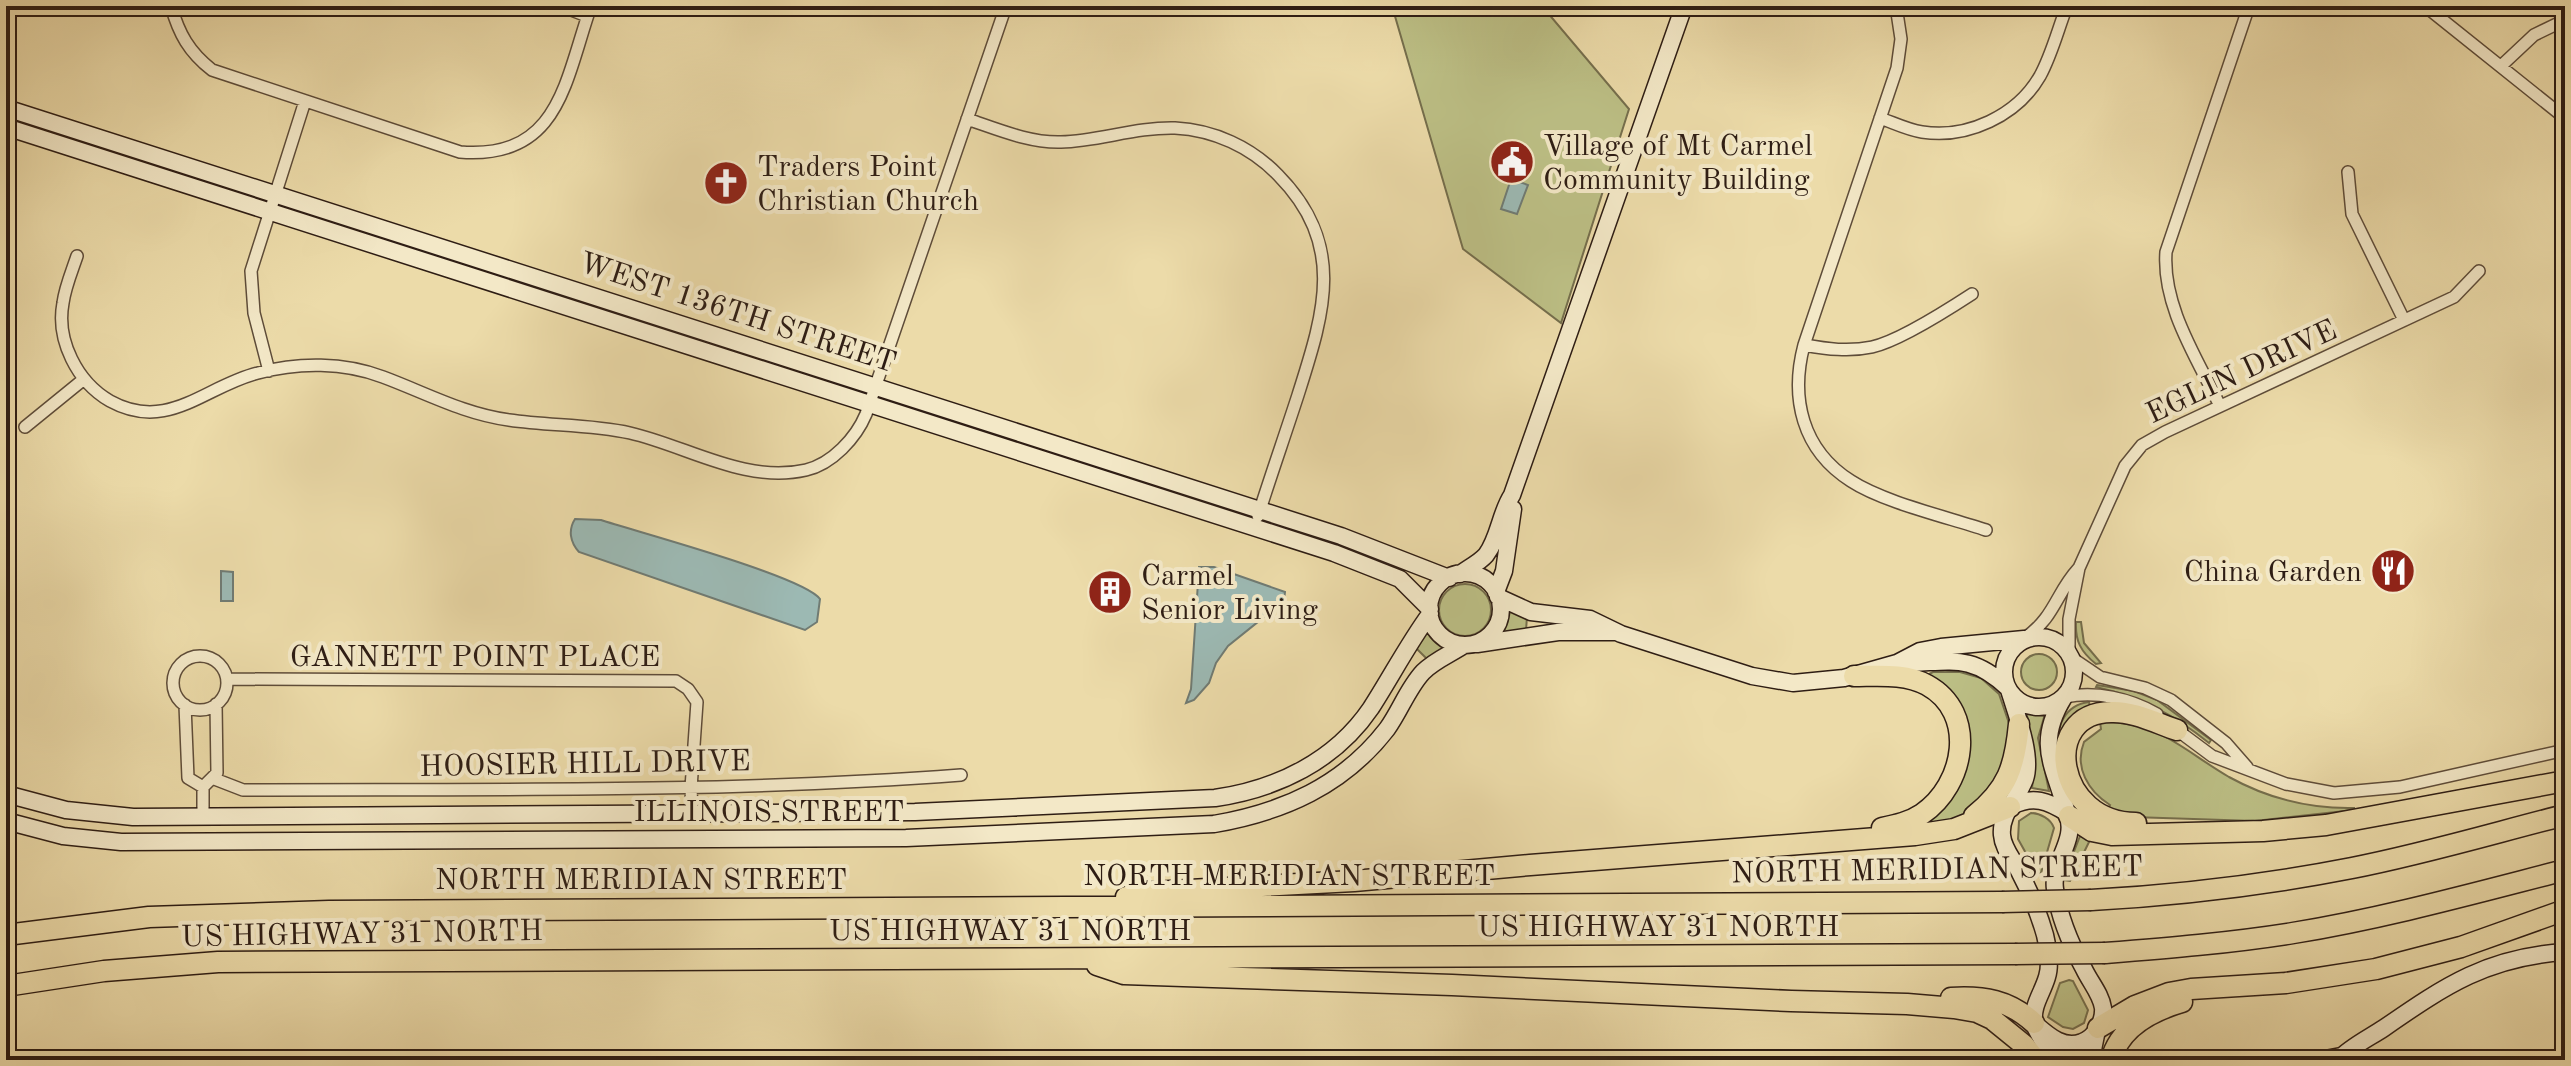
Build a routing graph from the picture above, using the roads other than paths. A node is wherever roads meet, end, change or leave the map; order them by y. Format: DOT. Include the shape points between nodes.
graph roads {
  1 [pos="171,6"];
  2 [pos="561,6"];
  3 [pos="1006,6"];
  4 [pos="1684,6"];
  5 [pos="1896,6"];
  6 [pos="2067,6"];
  7 [pos="2249,6"];
  8 [pos="2425,6"];
  9 [pos="589,11"];
  10 [pos="2565,20"];
  11 [pos="2501,66"];
  12 [pos="305,101"];
  13 [pos="6,108"];
  14 [pos="1880,118"];
  15 [pos="2565,118"];
  16 [pos="967,119"];
  17 [pos="6,127"];
  18 [pos="2348,172"];
  19 [pos="272,203"];
  20 [pos="77,256"];
  21 [pos="2479,271"];
  22 [pos="1972,294"];
  23 [pos="2404,320"];
  24 [pos="1804,345"];
  25 [pos="269,371"];
  26 [pos="84,379"];
  27 [pos="873,395"];
  28 [pos="2220,406"];
  29 [pos="25,427"];
  30 [pos="1512,495"];
  31 [pos="1260,510"];
  32 [pos="1254,527"];
  33 [pos="1986,530"];
  34 [pos="2079,568"];
  35 [pos="1454,576"];
  36 [pos="1497,595"];
  37 [pos="1430,611"];
  38 [pos="1617,632"];
  39 [pos="2025,639"];
  40 [pos="1468,645"];
  41 [pos="2069,656"];
  42 [pos="1897,663"];
  43 [pos="1854,676"];
  44 [pos="227,679"];
  45 [pos="2008,689"];
  46 [pos="2065,697"];
  47 [pos="216,704"];
  48 [pos="185,705"];
  49 [pos="2019,724"];
  50 [pos="2177,730"];
  51 [pos="2565,750"];
  52 [pos="2247,767"];
  53 [pos="961,775"];
  54 [pos="2565,781"];
  55 [pos="207,782"];
  56 [pos="691,788"];
  57 [pos="6,794"];
  58 [pos="2011,806"];
  59 [pos="692,813"];
  60 [pos="2068,814"];
  61 [pos="2565,815"];
  62 [pos="203,816"];
  63 [pos="6,821"];
  64 [pos="1962,826"];
  65 [pos="2179,834"];
  66 [pos="1824,842"];
  67 [pos="2565,870"];
  68 [pos="1074,906"];
  69 [pos="2565,910"];
  70 [pos="6,935"];
  71 [pos="2565,952"];
  72 [pos="1076,959"];
  73 [pos="6,986"];
  74 [pos="2240,988"];
  75 [pos="1907,1004"];
  76 [pos="2034,1023"];
  77 [pos="2098,1029"];
  78 [pos="2347,1057"];
  79 [pos="2036,1060"];
  80 [pos="2053,1060"];
  81 [pos="2091,1060"];
  82 [pos="2111,1060"];
  83 [pos="2320,1060"];
  1 -- 12 [label="street" via="182,39 212,70"];
  2 -- 9 [label="street"];
  3 -- 16 [label="street"];
  4 -- 30 [label="street"];
  5 -- 14 [label="street" via="1900,53"];
  6 -- 14 [label="street" via="2039,78 1998,117 1952,132 1920,132"];
  7 -- 28 [label="street" via="2166,252 2169,298"];
  8 -- 11 [label="street"];
  9 -- 12 [label="street" via="550,116 531,135 505,149 460,152"];
  10 -- 11 [label="street" via="2534,35"];
  11 -- 15 [label="street"];
  12 -- 19 [label="street"];
  13 -- 19 [label="street, WEST 136TH STREET"];
  14 -- 24 [label="street"];
  16 -- 27 [label="street"];
  16 -- 31 [label="street" via="1046,142 1158,128 1204,132 1247,150 1293,192 1320,248 1324,304"];
  17 -- 19 [label="street, WEST 136TH STREET"];
  18 -- 23 [label="street" via="2352,214"];
  19 -- 25 [label="street" via="251,271"];
  19 -- 27 [label="street, WEST 136TH STREET"];
  20 -- 26 [label="street" via="62,305 62,326 72,361"];
  21 -- 23 [label="street, EGLIN DRIVE" via="2454,297"];
  22 -- 24 [label="street" via="1876,347 1849,351"];
  23 -- 28 [label="street, EGLIN DRIVE"];
  24 -- 33 [label="street" via="1797,393 1803,422 1828,462 1865,489"];
  25 -- 26 [label="street" via="181,407 153,411 116,404"];
  25 -- 27 [label="street" via="312,365 355,369 475,413 622,432 741,469 786,473 822,464 841,449 859,429"];
  26 -- 29 [label="street"];
  27 -- 31 [label="street, WEST 136TH STREET"];
  27 -- 32 [label="street, WEST 136TH STREET"];
  28 -- 34 [label="street, EGLIN DRIVE" via="2135,451"];
  30 -- 35 [label="street" via="1486,555"];
  30 -- 36 [label="street"];
  31 -- 32 [label="street"];
  31 -- 35 [label="street, WEST 136TH STREET"];
  32 -- 37 [label="street, WEST 136TH STREET" via="1394,576"];
  34 -- 39 [label="street, EGLIN DRIVE" via="2049,617"];
  34 -- 41 [label="street, EGLIN DRIVE" via="2069,619"];
  35 -- 36 [label="street" via="1479,577"];
  35 -- 37 [label="street" via="1435,590"];
  36 -- 38 [label="street" via="1531,612 1590,619"];
  36 -- 40 [label="street" via="1497,626"];
  37 -- 40 [label="street" via="1433,626 1443,637"];
  37 -- 59 [label="street, ILLINOIS STREET" via="1370,710 1347,736 1305,770 1245,793 962,811"];
  38 -- 40 [label="street" via="1558,632"];
  38 -- 43 [label="street" via="1775,681 1813,683"];
  39 -- 41 [label="street" via="2050,638"];
  39 -- 42 [label="street" via="1941,647"];
  39 -- 45 [label="street" via="2008,658"];
  40 -- 63 [label="street, ILLINOIS STREET" via="1424,671 1386,730 1338,777 1287,806 1214,824 906,838 121,842 53,834"];
  41 -- 46 [label="street" via="2073,679"];
  41 -- 52 [label="street" via="2097,676 2171,700 2226,743"];
  42 -- 43 [label="street"];
  42 -- 45 [label="street" via="1970,663"];
  43 -- 66 [label="highway" via="1909,678 1941,695 1957,723 1959,760 1949,786 1923,813 1905,823"];
  44 -- 47 [label="street"];
  44 -- 48 [label="street" via="213,659 189,658 173,680"];
  44 -- 56 [label="street, GANNETT POINT PLACE" via="676,681 697,702"];
  45 -- 46 [label="street" via="2035,707"];
  45 -- 49 [label="street"];
  46 -- 50 [label="street" via="2093,694 2129,702"];
  46 -- 60 [label="street" via="2048,739"];
  47 -- 48 [label="street" via="203,709"];
  47 -- 55 [label="street" via="217,773"];
  48 -- 55 [label="street" via="188,778"];
  49 -- 58 [label="street" via="2027,769"];
  49 -- 64 [label="highway" via="2005,785"];
  50 -- 52 [label="street" via="2212,756"];
  50 -- 65 [label="highway" via="2124,713 2095,714 2071,733 2066,757 2078,796 2098,815"];
  51 -- 52 [label="street" via="2359,793 2309,790"];
  53 -- 56 [label="street, HOOSIER HILL DRIVE"];
  54 -- 65 [label="highway" via="2326,825"];
  55 -- 56 [label="street, HOOSIER HILL DRIVE" via="243,790"];
  55 -- 62 [label="street"];
  56 -- 59 [label="street, GANNETT POINT PLACE"];
  57 -- 62 [label="street, ILLINOIS STREET" via="98,815"];
  58 -- 60 [label="street" via="2040,800"];
  58 -- 64 [label="highway"];
  58 -- 76 [label="street" via="2002,827 2003,842 2028,889 2048,954"];
  59 -- 62 [label="street, ILLINOIS STREET"];
  60 -- 65 [label="highway" via="2104,834"];
  60 -- 77 [label="street" via="2070,835 2054,887 2082,967 2101,1000"];
  61 -- 68 [label="highway, NORTH MERIDIAN STREET, bridge" via="2276,882 2091,900"];
  64 -- 66 [label="highway" via="1929,834"];
  66 -- 68 [label="highway" via="1329,883 1152,892"];
  67 -- 72 [label="highway, US HIGHWAY 31 NORTH, bridge" via="2294,932 2105,953"];
  68 -- 70 [label="highway, NORTH MERIDIAN STREET" via="191,914"];
  69 -- 74 [label="highway" via="2409,961"];
  71 -- 78 [label="street" via="2499,963 2467,975"];
  72 -- 73 [label="highway, US HIGHWAY 31 NORTH" via="218,962"];
  72 -- 75 [label="highway" via="1124,974"];
  74 -- 77 [label="highway" via="2161,995"];
  74 -- 82 [label="highway" via="2156,1012 2123,1035"];
  75 -- 76 [label="highway" via="1985,998 2010,1005"];
  75 -- 79 [label="highway" via="1977,1012 2007,1031"];
  76 -- 77 [label="street" via="2068,1044 2084,1041"];
  76 -- 80 [label="street"];
  77 -- 81 [label="street"];
  78 -- 83 [label="street"];
}
